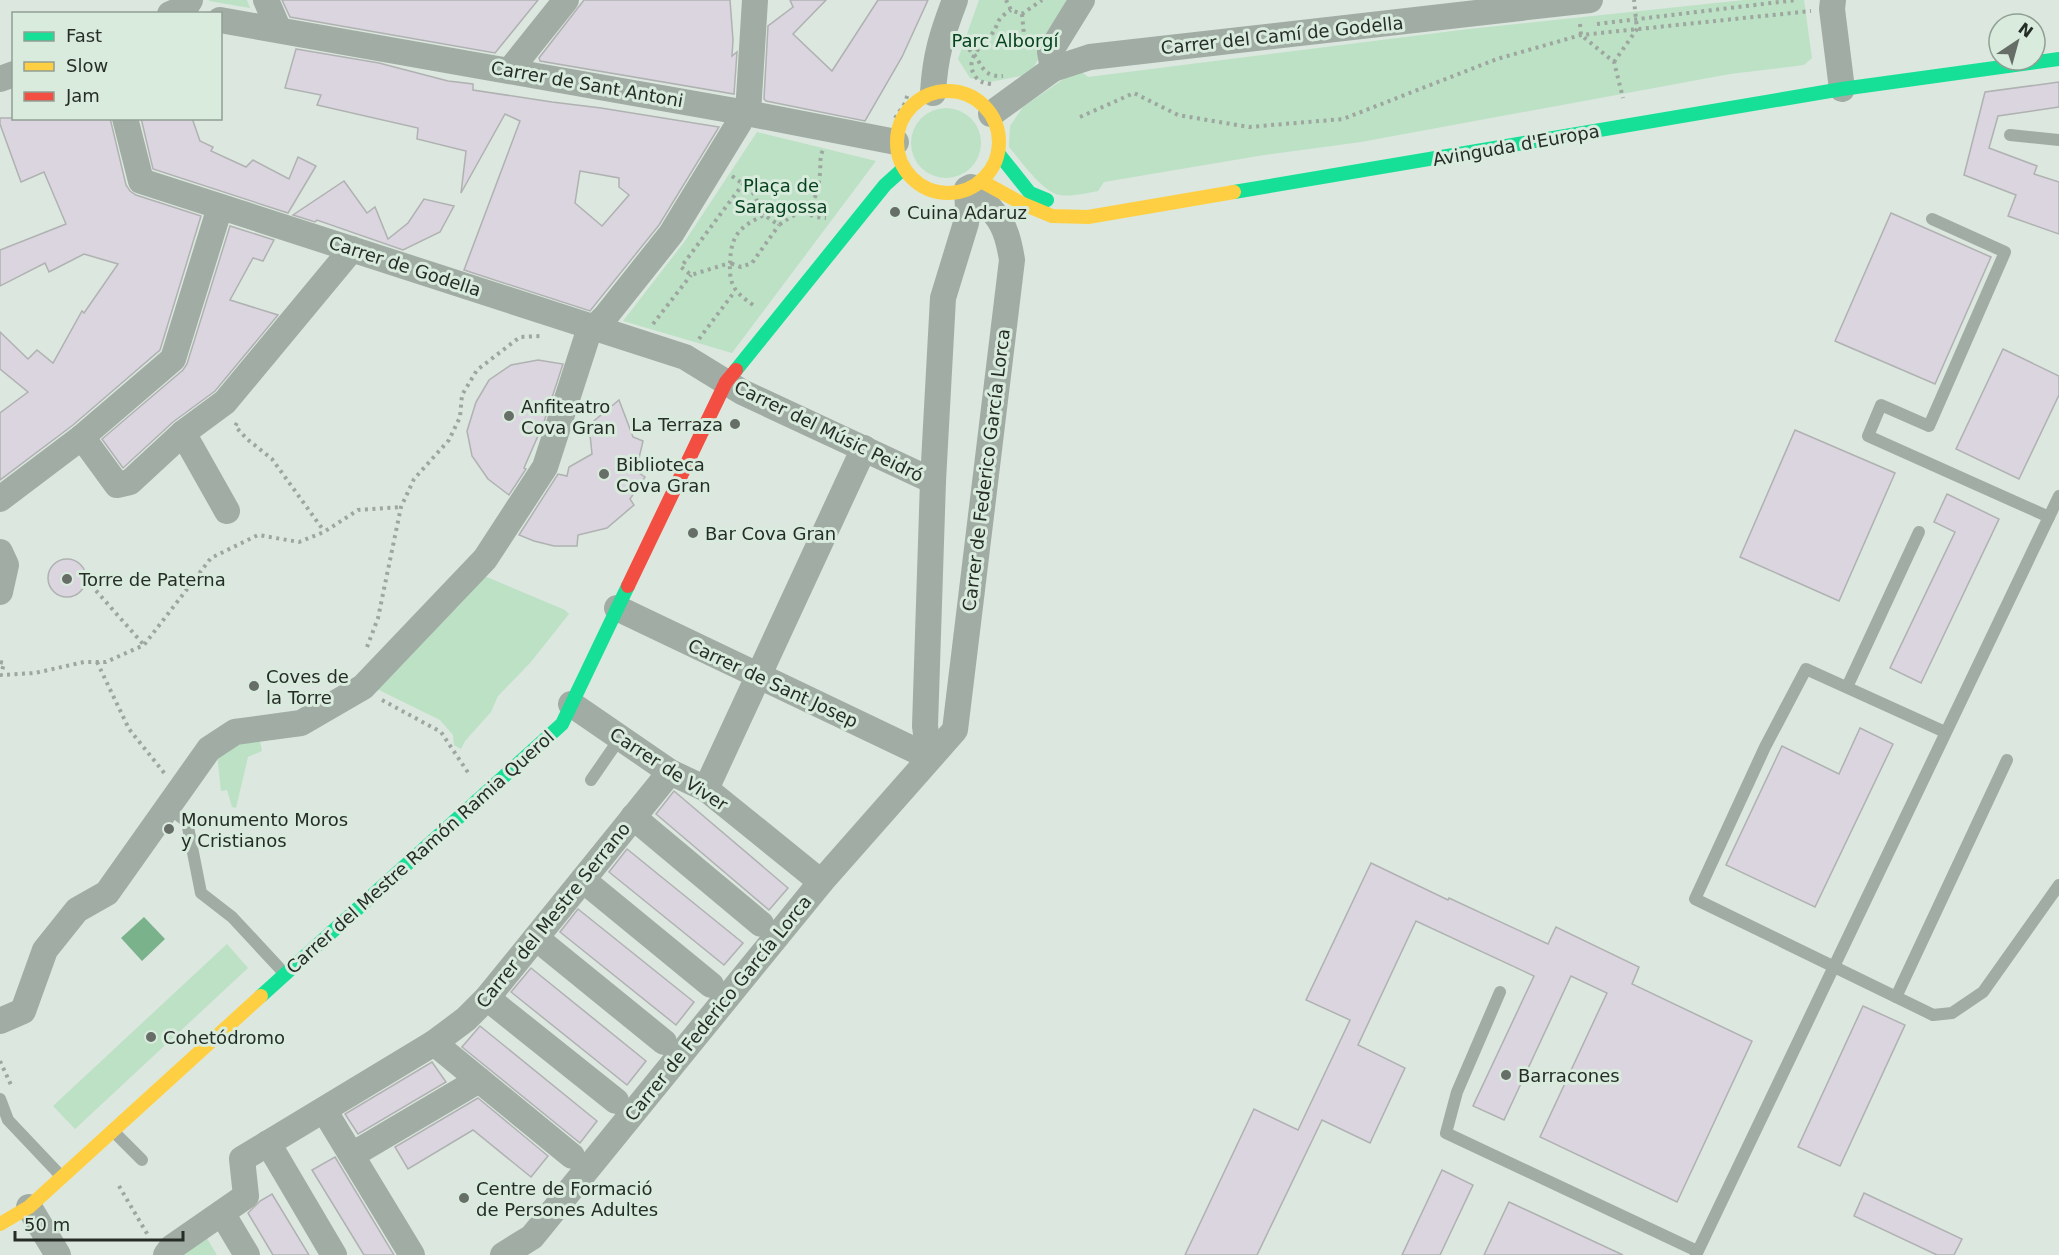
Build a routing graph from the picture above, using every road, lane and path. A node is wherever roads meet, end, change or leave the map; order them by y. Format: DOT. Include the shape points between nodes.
graph roads {
  1 [pos="266,0"];
  2 [pos="566,0"];
  3 [pos="755,0"];
  4 [pos="955,0"];
  5 [pos="1006,0"];
  6 [pos="1042,0"];
  7 [pos="1082,0"];
  8 [pos="1590,0"];
  9 [pos="1634,0"];
  10 [pos="1833,4"];
  11 [pos="1011,10"];
  12 [pos="1022,14"];
  13 [pos="222,20"];
  14 [pos="278,28"];
  15 [pos="1637,29"];
  16 [pos="1581,35"];
  17 [pos="941,40"];
  18 [pos="1033,51"];
  19 [pos="975,54"];
  20 [pos="2059,59"];
  21 [pos="1614,62"];
  22 [pos="1053,69"];
  23 [pos="510,70"];
  24 [pos="1007,75"];
  25 [pos="1839,78"];
  26 [pos="1805,81"];
  27 [pos="994,85"];
  28 [pos="921,92"];
  29 [pos="744,112"];
  30 [pos="1626,113"];
  31 [pos="991,114"];
  32 [pos="1080,117"];
  33 [pos="126,120"];
  34 [pos="894,132"];
  35 [pos="2010,135"];
  36 [pos="2059,140"];
  37 [pos="827,141"];
  38 [pos="998,153"];
  39 [pos="904,168"];
  40 [pos="973,186"];
  41 [pos="220,207"];
  42 [pos="804,211"];
  43 [pos="764,215"];
  44 [pos="1932,219"];
  45 [pos="830,220"];
  46 [pos="779,225"];
  47 [pos="352,249"];
  48 [pos="730,263"];
  49 [pos="691,275"];
  50 [pos="735,291"];
  51 [pos="756,308"];
  52 [pos="593,327"];
  53 [pos="650,328"];
  54 [pos="547,336"];
  55 [pos="693,347"];
  56 [pos="726,382"];
  57 [pos="183,433"];
  58 [pos="82,437"];
  59 [pos="247,439"];
  60 [pos="864,448"];
  61 [pos="933,481"];
  62 [pos="2059,496"];
  63 [pos="0,499"];
  64 [pos="401,507"];
  65 [pos="227,511"];
  66 [pos="2049,517"];
  67 [pos="324,532"];
  68 [pos="1919,532"];
  69 [pos="0,552"];
  70 [pos="91,585"];
  71 [pos="0,592"];
  72 [pos="617,608"];
  73 [pos="144,645"];
  74 [pos="0,662"];
  75 [pos="97,662"];
  76 [pos="758,676"];
  77 [pos="363,687"];
  78 [pos="1847,687"];
  79 [pos="571,704"];
  80 [pos="1946,732"];
  81 [pos="620,738"];
  82 [pos="929,757"];
  83 [pos="2007,760"];
  84 [pos="669,772"];
  85 [pos="470,775"];
  86 [pos="591,780"];
  87 [pos="706,789"];
  88 [pos="173,799"];
  89 [pos="633,817"];
  90 [pos="583,880"];
  91 [pos="821,882"];
  92 [pos="2059,885"];
  93 [pos="761,924"];
  94 [pos="536,938"];
  95 [pos="1833,967"];
  96 [pos="285,974"];
  97 [pos="711,985"];
  98 [pos="1500,992"];
  99 [pos="1896,997"];
  100 [pos="487,998"];
  101 [pos="0,1020"];
  102 [pos="664,1042"];
  103 [pos="434,1043"];
  104 [pos="0,1061"];
  105 [pos="479,1080"];
  106 [pos="12,1089"];
  107 [pos="0,1099"];
  108 [pos="616,1101"];
  109 [pos="324,1110"];
  110 [pos="113,1130"];
  111 [pos="268,1143"];
  112 [pos="351,1155"];
  113 [pos="572,1156"];
  114 [pos="142,1160"];
  115 [pos="62,1177"];
  116 [pos="119,1186"];
  117 [pos="29,1207"];
  118 [pos="222,1213"];
  119 [pos="0,1224"];
  120 [pos="145,1230"];
  121 [pos="1696,1253"];
  122 [pos="58,1255"];
  123 [pos="166,1255"];
  124 [pos="247,1255"];
  125 [pos="334,1255"];
  126 [pos="412,1255"];
  127 [pos="503,1255"];
  1 -- 14 [label="street"];
  2 -- 23 [label="street"];
  3 -- 29 [label="street"];
  4 -- 17 [label="street"];
  5 -- 11 [label="path"];
  6 -- 12 [label="path"];
  7 -- 22 [label="street" via="1050,52"];
  8 -- 22 [label="street, Carrer del Camí de Godella" via="1089,57"];
  9 -- 15 [label="path"];
  10 -- 15 [label="path"];
  10 -- 25 [label="street"];
  11 -- 12 [label="path"];
  11 -- 19 [label="path" via="1002,15"];
  12 -- 18 [label="path" via="1024,35"];
  13 -- 14 [label="street, Carrer de Sant Antoni"];
  14 -- 23 [label="street, Carrer de Sant Antoni"];
  15 -- 16 [label="path"];
  15 -- 21 [label="path"];
  16 -- 21 [label="path"];
  16 -- 32 [label="path" via="1497,59 1343,119 1249,127 1178,115 1134,93"];
  17 -- 19 [label="path"];
  17 -- 28 [label="street"];
  19 -- 24 [label="path" via="988,74"];
  19 -- 27 [label="path" via="971,60 975,76 982,83"];
  20 -- 25 [label="street, Avinguda d'Europa"];
  21 -- 30 [label="path"];
  22 -- 31 [label="street, Carrer del Camí de Godella"];
  23 -- 29 [label="street, Carrer de Sant Antoni"];
  25 -- 40 [label="street, Avinguda d'Europa" via="1088,217 1052,216"];
  26 -- 30 [label="street, Avinguda d'Europa"];
  28 -- 31 [label="street" via="965,93"];
  28 -- 34 [label="street"];
  28 -- 34 [label="path" via="905,103"];
  29 -- 34 [label="street, Carrer de Sant Antoni"];
  29 -- 52 [label="street" via="671,234"];
  30 -- 38 [label="street, Avinguda d'Europa" via="1087,207 1056,204 1030,193"];
  31 -- 38 [label="street" via="999,140"];
  33 -- 41 [label="street, Carrer de Godella" via="141,181"];
  34 -- 39 [label="street"];
  35 -- 36 [label="lane"];
  37 -- 42 [label="path" via="820,157 818,189"];
  38 -- 40 [label="street" via="992,168"];
  39 -- 40 [label="street" via="925,188 939,192 953,193"];
  39 -- 56 [label="street, Carrer del Mestre Ramón Ramia Querol" via="885,185"];
  40 -- 61 [label="street" via="943,298"];
  40 -- 82 [label="street, Carrer de Federico García Lorca" via="1001,220 1012,260 955,730"];
  41 -- 47 [label="street, Carrer de Godella"];
  41 -- 58 [label="street" via="173,359"];
  42 -- 45 [label="path"];
  42 -- 46 [label="path"];
  43 -- 46 [label="path"];
  43 -- 48 [label="path" via="735,234"];
  43 -- 49 [label="path" via="751,189 743,184 681,267"];
  44 -- 66 [label="lane" via="2005,252 1929,426 1881,405 1868,436"];
  46 -- 48 [label="path" via="752,263 741,267"];
  47 -- 52 [label="street, Carrer de Godella"];
  47 -- 57 [label="street" via="225,402"];
  48 -- 49 [label="path"];
  48 -- 50 [label="path"];
  49 -- 53 [label="path"];
  50 -- 51 [label="path"];
  50 -- 55 [label="path"];
  52 -- 56 [label="street, Carrer de Godella" via="685,357"];
  52 -- 77 [label="street" via="545,467 485,559"];
  54 -- 64 [label="path" via="520,337 477,370 462,395 460,417 448,440 414,479"];
  56 -- 60 [label="street, Carrer del Músic Peidró"];
  56 -- 72 [label="street, Carrer del Mestre Ramón Ramia Querol"];
  57 -- 58 [label="street" via="130,482 117,485"];
  57 -- 65 [label="street"];
  58 -- 63 [label="street"];
  59 -- 67 [label="path" via="272,459"];
  60 -- 61 [label="street, Carrer del Músic Peidró"];
  60 -- 76 [label="street"];
  61 -- 82 [label="street" via="925,726"];
  62 -- 66 [label="lane"];
  64 -- 67 [label="path" via="358,510"];
  64 -- 77 [label="path" via="378,618 356,677"];
  66 -- 80 [label="lane"];
  67 -- 73 [label="path" via="299,542 258,535 211,558"];
  68 -- 78 [label="lane"];
  69 -- 71 [label="street" via="6,565"];
  70 -- 73 [label="path"];
  72 -- 76 [label="street, Carrer de Sant Josep"];
  72 -- 79 [label="street, Carrer del Mestre Ramón Ramia Querol"];
  73 -- 75 [label="path" via="106,662"];
  74 -- 75 [label="path" via="4,663 2,675 35,674"];
  75 -- 88 [label="path" via="129,729"];
  76 -- 82 [label="street, Carrer de Sant Josep"];
  76 -- 87 [label="street"];
  77 -- 85 [label="path" via="441,732"];
  77 -- 88 [label="street" via="301,723 235,732 209,749"];
  78 -- 80 [label="lane"];
  78 -- 95 [label="lane" via="1806,669 1765,747 1695,899"];
  79 -- 81 [label="street, Carrer de Viver"];
  79 -- 96 [label="street, Carrer del Mestre Ramón Ramia Querol" via="562,724"];
  80 -- 95 [label="lane"];
  81 -- 84 [label="street, Carrer de Viver"];
  81 -- 86 [label="lane"];
  82 -- 91 [label="street, Carrer de Federico García Lorca"];
  83 -- 99 [label="lane"];
  84 -- 87 [label="street, Carrer de Viver"];
  84 -- 89 [label="street, Carrer del Mestre Serrano"];
  87 -- 91 [label="street, Carrer de Viver"];
  88 -- 96 [label="lane" via="187,822 201,893 231,917"];
  88 -- 101 [label="street" via="107,892 76,910 45,950 23,1011"];
  89 -- 90 [label="street, Carrer del Mestre Serrano"];
  89 -- 93 [label="street"];
  90 -- 94 [label="street, Carrer del Mestre Serrano"];
  90 -- 97 [label="street"];
  91 -- 127 [label="street, Carrer de Federico García Lorca" via="532,1237"];
  92 -- 99 [label="lane" via="1983,992 1960,1008 1934,1015"];
  94 -- 100 [label="street, Carrer del Mestre Serrano"];
  94 -- 102 [label="street"];
  95 -- 99 [label="lane"];
  95 -- 121 [label="lane"];
  96 -- 110 [label="street, Carrer del Mestre Ramón Ramia Querol"];
  98 -- 121 [label="lane" via="1457,1092 1446,1133"];
  100 -- 103 [label="street, Carrer del Mestre Serrano"];
  100 -- 108 [label="street"];
  103 -- 105 [label="street"];
  103 -- 109 [label="street, Carrer del Mestre Serrano"];
  104 -- 106 [label="path"];
  105 -- 112 [label="street"];
  105 -- 113 [label="street"];
  107 -- 115 [label="lane" via="8,1120"];
  109 -- 111 [label="street, Carrer del Mestre Serrano"];
  109 -- 112 [label="street"];
  110 -- 114 [label="lane"];
  110 -- 115 [label="street, Carrer del Mestre Ramón Ramia Querol"];
  111 -- 118 [label="street, Carrer del Mestre Serrano" via="242,1159 246,1196"];
  111 -- 125 [label="street"];
  112 -- 126 [label="street"];
  115 -- 117 [label="street, Carrer del Mestre Ramón Ramia Querol"];
  116 -- 120 [label="path"];
  117 -- 119 [label="street, Carrer del Mestre Ramón Ramia Querol"];
  117 -- 122 [label="street"];
  118 -- 123 [label="street"];
  118 -- 124 [label="street"];
}
